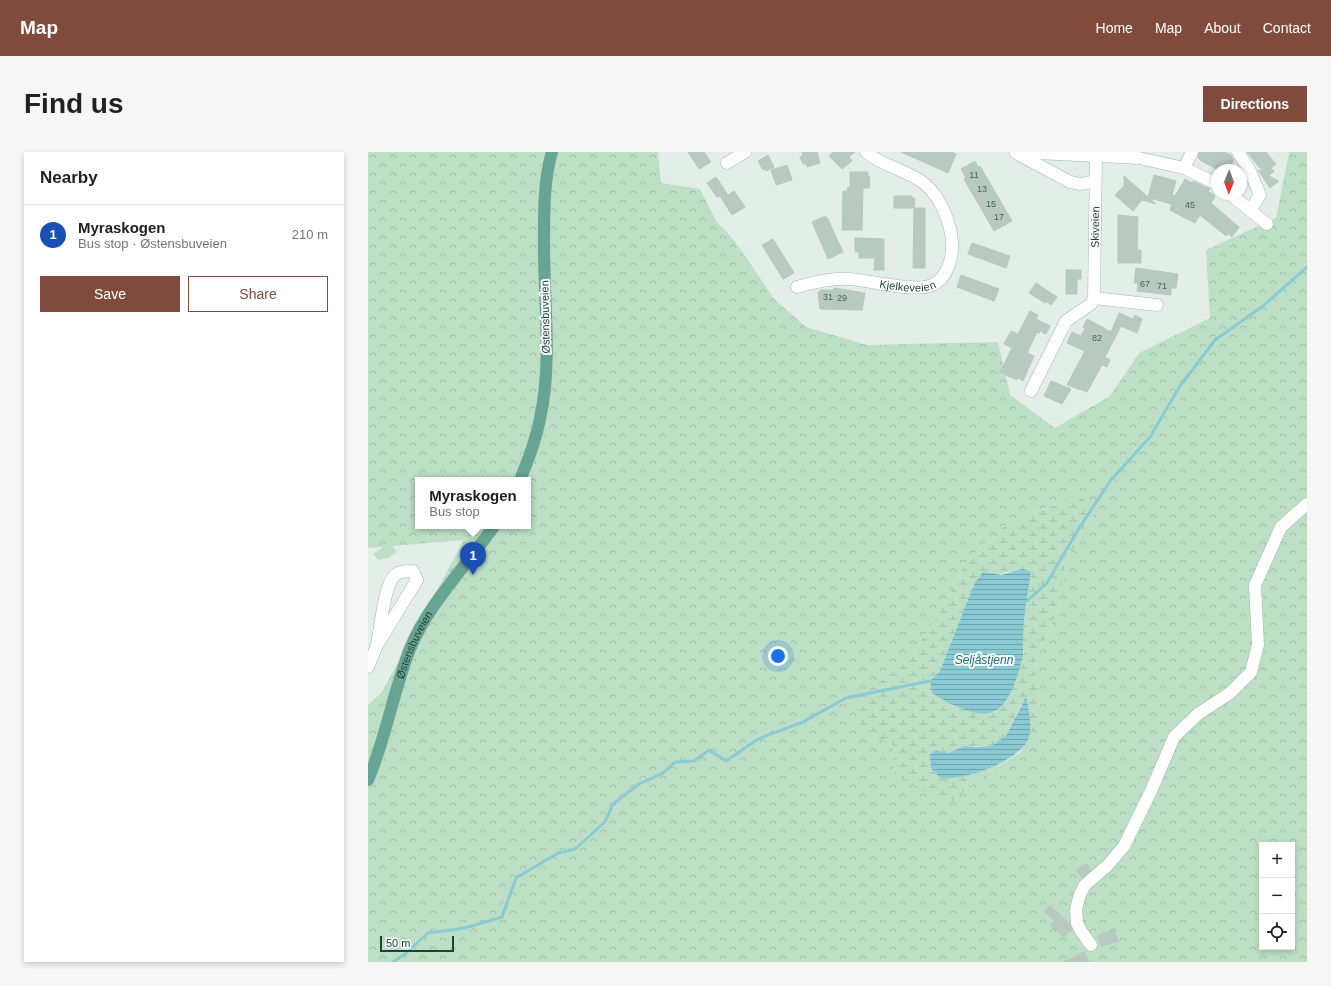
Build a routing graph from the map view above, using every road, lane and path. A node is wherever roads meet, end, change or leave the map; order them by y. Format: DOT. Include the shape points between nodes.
graph roads {
  1 [pos="552,152"];
  2 [pos="746,152"];
  3 [pos="866,152"];
  4 [pos="1016,152"];
  5 [pos="1192,152"];
  6 [pos="1238,152"];
  7 [pos="1096,157"];
  8 [pos="726,163"];
  9 [pos="1184,168"];
  10 [pos="1096,180"];
  11 [pos="1211,181"];
  12 [pos="1238,200"];
  13 [pos="1251,209"];
  14 [pos="1267,224"];
  15 [pos="797,287"];
  16 [pos="1094,298"];
  17 [pos="1157,305"];
  18 [pos="1031,391"];
  19 [pos="521,477"];
  20 [pos="1307,504"];
  21 [pos="492,529"];
  22 [pos="377,645"];
  23 [pos="368,667"];
  24 [pos="368,780"];
  25 [pos="1091,945"];
  1 -- 19 [label="main road, Østensbuveien" via="548,166 544,212 544,391 540,420"];
  2 -- 8 [label="street"];
  3 -- 15 [label="street, Kjelkeveien" via="873,159 927,185 948,220 952,242 951,264 942,279 927,288 850,279 828,279"];
  4 -- 7 [label="street"];
  4 -- 10 [label="street" via="1070,182 1081,184"];
  5 -- 9 [label="street"];
  6 -- 13 [label="street" via="1250,171 1260,195"];
  7 -- 9 [label="street" via="1139,158"];
  7 -- 10 [label="street, Skiveien"];
  9 -- 11 [label="street"];
  10 -- 16 [label="street, Skiveien"];
  12 -- 13 [label="street"];
  13 -- 14 [label="street"];
  16 -- 17 [label="street"];
  16 -- 18 [label="street" via="1091,304 1066,321"];
  20 -- 25 [label="street" via="1281,527 1254,585 1258,645 1251,672 1230,693 1198,714 1174,738 1124,846 1108,865 1085,885 1080,894 1076,909 1077,923"];
  21 -- 24 [label="main road, Østensbuveien" via="427,616 410,648 378,756"];
  22 -- 22 [label="street" via="417,580 413,571 402,571 394,576 388,587"];
  22 -- 23 [label="street"];
}
